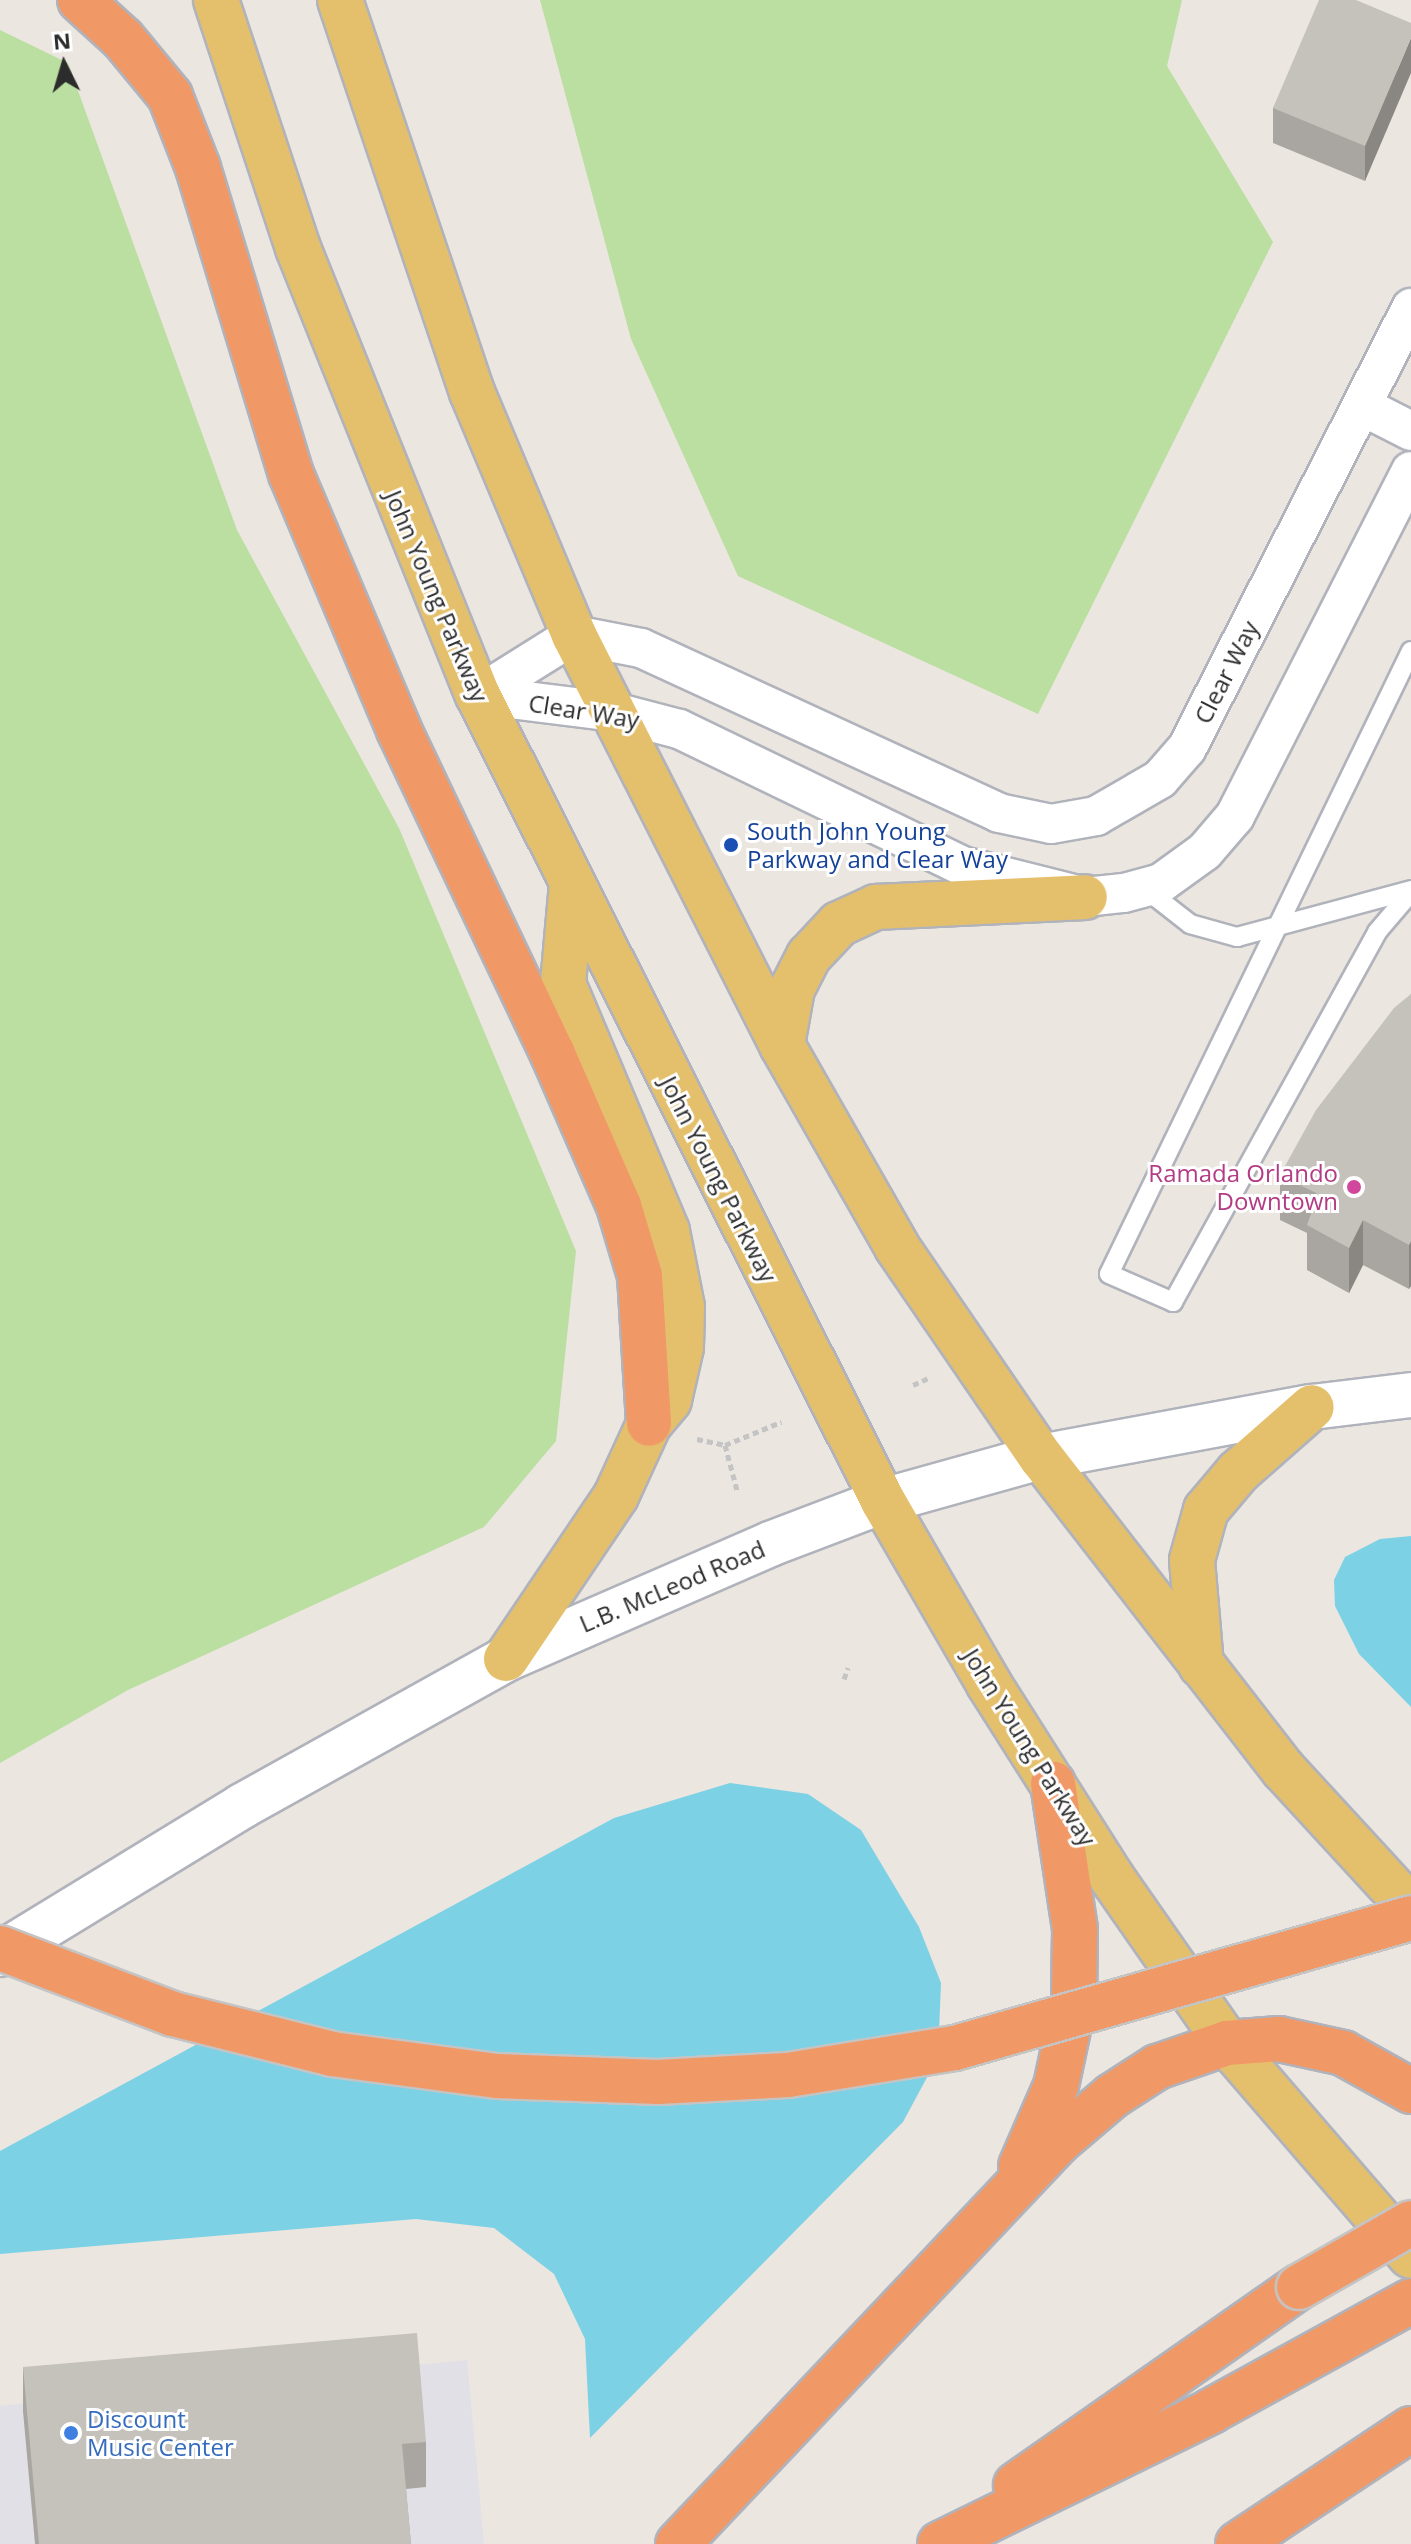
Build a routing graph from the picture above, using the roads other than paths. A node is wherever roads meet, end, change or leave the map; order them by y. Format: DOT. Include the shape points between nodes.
graph roads {
  1 [pos="80,0"];
  2 [pos="216,0"];
  3 [pos="340,0"];
  4 [pos="1411,308"];
  5 [pos="1362,406"];
  6 [pos="1411,431"];
  7 [pos="1411,471"];
  8 [pos="574,635"];
  9 [pos="1411,651"];
  10 [pos="478,695"];
  11 [pos="614,712"];
  12 [pos="572,884"];
  13 [pos="1144,888"];
  14 [pos="1411,891"];
  15 [pos="1085,897"];
  16 [pos="1274,928"];
  17 [pos="782,1045"];
  18 [pos="1411,1395"];
  19 [pos="1312,1407"];
  20 [pos="666,1430"];
  21 [pos="1041,1457"];
  22 [pos="883,1501"];
  23 [pos="506,1659"];
  24 [pos="1201,1665"];
  25 [pos="1053,1784"];
  26 [pos="1411,1908"];
  27 [pos="1411,1918"];
  28 [pos="0,1948"];
  29 [pos="0,1954"];
  30 [pos="1227,2043"];
  31 [pos="1411,2091"];
  32 [pos="1003,2202"];
  33 [pos="1411,2223"];
  34 [pos="1411,2256"];
  35 [pos="1411,2301"];
  36 [pos="1395,2438"];
  37 [pos="678,2544"];
  38 [pos="937,2544"];
  39 [pos="1238,2544"];
  1 -- 20 [label="highway" via="148,67 180,117 291,474 399,730 614,1193 640,1276"];
  2 -- 10 [label="main road, John Young Parkway" via="298,248"];
  3 -- 8 [label="main road" via="472,392"];
  4 -- 5 [label="street, Clear Way"];
  5 -- 6 [label="street"];
  5 -- 8 [label="street, Clear Way" via="1187,748 1160,779 1096,816 1051,824 999,813 641,648"];
  7 -- 13 [label="street, Clear Way" via="1235,816 1205,851 1161,883"];
  8 -- 10 [label="street, Clear Way"];
  8 -- 11 [label="main road"];
  9 -- 16 [label="lane"];
  10 -- 11 [label="street, Clear Way"];
  10 -- 12 [label="main road, John Young Parkway"];
  11 -- 15 [label="street, Clear Way" via="679,729 962,866"];
  11 -- 17 [label="main road"];
  12 -- 20 [label="main road" via="563,984 667,1231 677,1271 681,1347"];
  12 -- 22 [label="main road, John Young Parkway"];
  13 -- 15 [label="street, Clear Way"];
  13 -- 16 [label="lane" via="1190,924 1216,936"];
  14 -- 16 [label="lane"];
  14 -- 16 [label="lane" via="1377,932 1173,1302 1109,1274"];
  15 -- 17 [label="main road" via="876,907 839,924 809,956 792,989"];
  17 -- 21 [label="main road" via="897,1247"];
  18 -- 19 [label="street, L.B. McLeod Road"];
  19 -- 21 [label="street, L.B. McLeod Road"];
  19 -- 24 [label="main road" via="1238,1472 1206,1510 1192,1560"];
  20 -- 23 [label="main road"];
  21 -- 22 [label="street, L.B. McLeod Road"];
  21 -- 24 [label="main road"];
  22 -- 23 [label="street, L.B. McLeod Road" via="653,1591"];
  22 -- 25 [label="main road, John Young Parkway"];
  23 -- 29 [label="street, L.B. McLeod Road" via="242,1806"];
  24 -- 26 [label="main road" via="1284,1770"];
  25 -- 30 [label="main road, John Young Parkway"];
  25 -- 32 [label="highway" via="1075,1929 1074,2001 1056,2086"];
  27 -- 28 [label="highway, bridge" via="955,2048 788,2075 658,2082 483,2075 332,2054 173,2014"];
  30 -- 31 [label="highway" via="1279,2039 1343,2053"];
  30 -- 32 [label="highway" via="1157,2067 1112,2096 1058,2142"];
  30 -- 34 [label="main road, John Young Parkway"];
  32 -- 37 [label="highway"];
  33 -- 38 [label="highway, bridge" via="1299,2287"];
  35 -- 38 [label="highway" via="1211,2411"];
  36 -- 39 [label="highway"];
}
